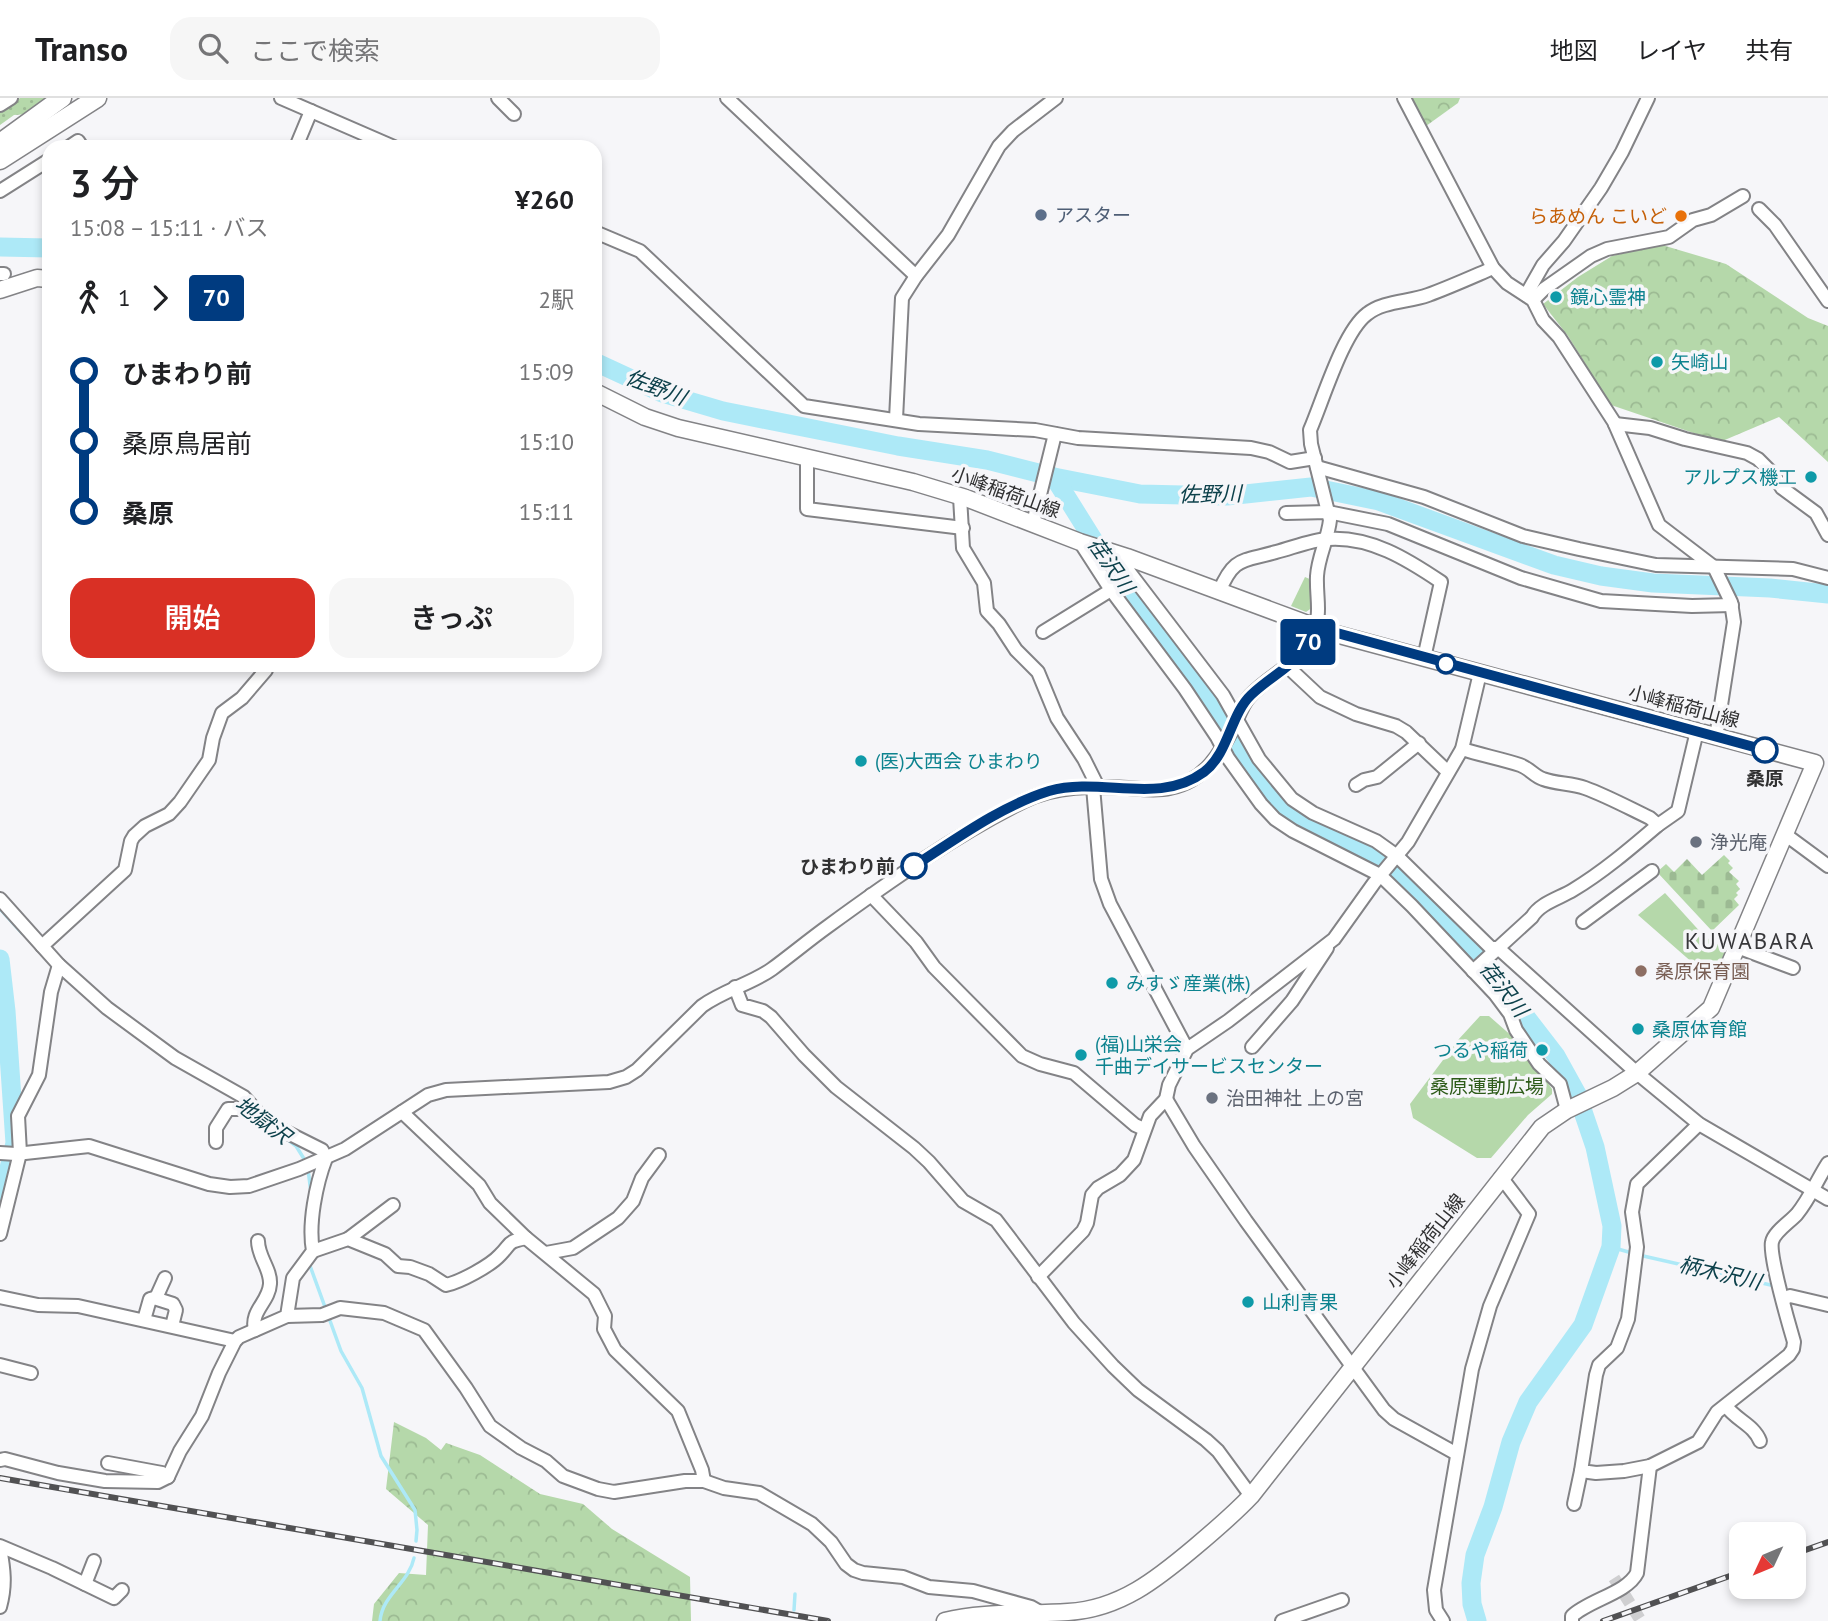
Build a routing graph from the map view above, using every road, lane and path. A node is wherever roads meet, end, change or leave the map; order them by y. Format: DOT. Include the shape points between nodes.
graph roads {
  1 [pos="11,98"];
  2 [pos="62,98"];
  3 [pos="97,98"];
  4 [pos="281,98"];
  5 [pos="498,98"];
  6 [pos="727,98"];
  7 [pos="1056,98"];
  8 [pos="1404,98"];
  9 [pos="1648,98"];
  10 [pos="0,105"];
  11 [pos="311,111"];
  12 [pos="514,114"];
  13 [pos="45,140"];
  14 [pos="299,140"];
  15 [pos="378,140"];
  16 [pos="42,142"];
  17 [pos="0,143"];
  18 [pos="42,162"];
  19 [pos="5,172"];
  20 [pos="0,191"];
  21 [pos="1743,195"];
  22 [pos="1759,209"];
  23 [pos="602,235"];
  24 [pos="1493,268"];
  25 [pos="916,276"];
  26 [pos="42,278"];
  27 [pos="1,279"];
  28 [pos="1529,298"];
  29 [pos="1828,301"];
  30 [pos="602,396"];
  31 [pos="896,419"];
  32 [pos="1615,424"];
  33 [pos="1055,434"];
  34 [pos="807,457"];
  35 [pos="1317,466"];
  36 [pos="960,496"];
  37 [pos="1328,511"];
  38 [pos="1286,513"];
  39 [pos="1033,523"];
  40 [pos="963,528"];
  41 [pos="1828,535"];
  42 [pos="1327,539"];
  43 [pos="1082,543"];
  44 [pos="1120,555"];
  45 [pos="1716,569"];
  46 [pos="1828,578"];
  47 [pos="1111,590"];
  48 [pos="1219,592"];
  49 [pos="1732,603"];
  50 [pos="1315,627"];
  51 [pos="1043,632"];
  52 [pos="1424,658"];
  53 [pos="1288,667"];
  54 [pos="264,672"];
  55 [pos="1480,673"];
  56 [pos="1236,721"];
  57 [pos="1697,732"];
  58 [pos="1716,737"];
  59 [pos="1419,743"];
  60 [pos="1224,745"];
  61 [pos="1462,749"];
  62 [pos="1821,765"];
  63 [pos="1448,772"];
  64 [pos="1356,785"];
  65 [pos="1096,787"];
  66 [pos="1658,825"];
  67 [pos="1786,835"];
  68 [pos="1396,857"];
  69 [pos="1828,866"];
  70 [pos="1652,871"];
  71 [pos="1382,873"];
  72 [pos="871,895"];
  73 [pos="0,899"];
  74 [pos="1583,922"];
  75 [pos="1334,939"];
  76 [pos="42,946"];
  77 [pos="1737,947"];
  78 [pos="1496,951"];
  79 [pos="58,968"];
  80 [pos="1793,968"];
  81 [pos="1474,970"];
  82 [pos="735,987"];
  83 [pos="1252,1047"];
  84 [pos="1187,1049"];
  85 [pos="1637,1073"];
  86 [pos="1166,1099"];
  87 [pos="248,1102"];
  88 [pos="1568,1109"];
  89 [pos="402,1112"];
  90 [pos="1699,1124"];
  91 [pos="1144,1129"];
  92 [pos="216,1142"];
  93 [pos="11,1153"];
  94 [pos="660,1155"];
  95 [pos="321,1160"];
  96 [pos="1828,1163"];
  97 [pos="1501,1177"];
  98 [pos="1814,1191"];
  99 [pos="1828,1199"];
  100 [pos="393,1205"];
  101 [pos="0,1234"];
  102 [pos="526,1238"];
  103 [pos="348,1239"];
  104 [pos="258,1241"];
  105 [pos="546,1253"];
  106 [pos="309,1256"];
  107 [pos="1038,1277"];
  108 [pos="165,1278"];
  109 [pos="0,1297"];
  110 [pos="1782,1297"];
  111 [pos="156,1298"];
  112 [pos="1828,1305"];
  113 [pos="287,1315"];
  114 [pos="144,1320"];
  115 [pos="172,1326"];
  116 [pos="255,1330"];
  117 [pos="235,1341"];
  118 [pos="0,1365"];
  119 [pos="1353,1367"];
  120 [pos="31,1373"];
  121 [pos="1726,1406"];
  122 [pos="1759,1441"];
  123 [pos="1457,1454"];
  124 [pos="0,1460"];
  125 [pos="108,1463"];
  126 [pos="1650,1466"];
  127 [pos="1581,1471"];
  128 [pos="168,1477"];
  129 [pos="704,1481"];
  130 [pos="1251,1496"];
  131 [pos="1574,1504"];
  132 [pos="1,1553"];
  133 [pos="94,1561"];
  134 [pos="85,1584"];
  135 [pos="122,1590"];
  136 [pos="1342,1600"];
  137 [pos="0,1607"];
  138 [pos="1041,1613"];
  139 [pos="1435,1617"];
  140 [pos="946,1621"];
  141 [pos="1282,1621"];
  142 [pos="1572,1621"];
  1 -- 10 [label="street"];
  2 -- 17 [label="highway"];
  3 -- 13 [label="highway"];
  4 -- 11 [label="street"];
  5 -- 12 [label="street"];
  6 -- 25 [label="street"];
  7 -- 25 [label="street" via="999,146 948,235"];
  8 -- 24 [label="street"];
  9 -- 28 [label="street" via="1601,188 1543,265"];
  11 -- 14 [label="street"];
  11 -- 15 [label="street"];
  16 -- 19 [label="highway"];
  18 -- 19 [label="street"];
  19 -- 20 [label="street"];
  21 -- 28 [label="street" via="1669,237 1591,256"];
  22 -- 29 [label="street"];
  23 -- 31 [label="street" via="640,251 804,406"];
  24 -- 28 [label="street"];
  24 -- 35 [label="street" via="1429,295 1378,307 1354,327 1310,430"];
  25 -- 31 [label="street" via="902,298"];
  26 -- 27 [label="main road"];
  28 -- 32 [label="street"];
  30 -- 34 [label="main road, 小峰稲荷山線" via="678,428"];
  31 -- 33 [label="street"];
  32 -- 41 [label="street" via="1650,428 1747,453 1816,513"];
  32 -- 45 [label="street" via="1659,525"];
  33 -- 35 [label="street" via="1251,448"];
  33 -- 39 [label="street"];
  34 -- 36 [label="main road, 小峰稲荷山線"];
  34 -- 40 [label="street" via="807,509"];
  35 -- 37 [label="street"];
  35 -- 45 [label="street" via="1424,497 1523,536 1656,565"];
  36 -- 39 [label="main road, 小峰稲荷山線"];
  36 -- 40 [label="street"];
  37 -- 38 [label="street"];
  37 -- 42 [label="street"];
  37 -- 49 [label="street" via="1388,524 1521,578 1601,601 1692,606"];
  39 -- 43 [label="main road, 小峰稲荷山線"];
  40 -- 65 [label="street" via="963,548 984,583 987,611 1038,672 1057,718"];
  42 -- 48 [label="street" via="1242,559 1227,572"];
  42 -- 50 [label="street" via="1317,578 1320,605"];
  42 -- 52 [label="street" via="1383,548 1441,582"];
  43 -- 44 [label="main road, 小峰稲荷山線"];
  43 -- 47 [label="street"];
  44 -- 48 [label="main road, 小峰稲荷山線"];
  44 -- 56 [label="street" via="1223,695"];
  45 -- 46 [label="street" via="1793,569"];
  45 -- 49 [label="street"];
  47 -- 51 [label="street"];
  47 -- 60 [label="street"];
  48 -- 50 [label="main road, 小峰稲荷山線"];
  49 -- 58 [label="street" via="1734,622"];
  50 -- 52 [label="main road, 小峰稲荷山線"];
  50 -- 53 [label="street" via="1303,653"];
  52 -- 55 [label="main road, 小峰稲荷山線"];
  53 -- 56 [label="street" via="1248,698"];
  53 -- 59 [label="street" via="1320,697 1396,726"];
  54 -- 76 [label="street" via="222,713 209,760 180,802 134,835 125,870"];
  55 -- 57 [label="main road, 小峰稲荷山線"];
  55 -- 61 [label="street"];
  56 -- 60 [label="street"];
  56 -- 68 [label="street" via="1292,799 1376,841"];
  57 -- 58 [label="main road, 小峰稲荷山線"];
  57 -- 66 [label="street" via="1678,811"];
  58 -- 62 [label="main road, 小峰稲荷山線"];
  59 -- 63 [label="street"];
  59 -- 64 [label="street" via="1377,777"];
  60 -- 65 [label="street" via="1207,770 1169,789"];
  60 -- 71 [label="street" via="1275,820"];
  61 -- 63 [label="street"];
  61 -- 66 [label="street" via="1518,764 1545,780 1586,788"];
  62 -- 67 [label="main road, 小峰稲荷山線"];
  63 -- 68 [label="street"];
  65 -- 72 [label="street" via="1050,791 1027,800 955,839"];
  65 -- 84 [label="street" via="1105,892"];
  66 -- 78 [label="street" via="1573,890 1536,910"];
  67 -- 69 [label="street"];
  67 -- 77 [label="main road, 小峰稲荷山線"];
  68 -- 71 [label="street"];
  68 -- 78 [label="street"];
  70 -- 74 [label="street"];
  71 -- 75 [label="street"];
  71 -- 81 [label="street"];
  72 -- 82 [label="street" via="772,969"];
  72 -- 91 [label="street" via="1022,1056 1074,1073"];
  73 -- 76 [label="street"];
  75 -- 83 [label="street" via="1292,1001"];
  75 -- 84 [label="street"];
  76 -- 79 [label="street"];
  77 -- 80 [label="street"];
  77 -- 85 [label="main road, 小峰稲荷山線" via="1711,1008"];
  78 -- 81 [label="street"];
  78 -- 85 [label="street"];
  79 -- 87 [label="street" via="175,1058"];
  79 -- 93 [label="street" via="39,1075 18,1116"];
  81 -- 88 [label="street" via="1510,1014 1539,1064 1560,1084"];
  82 -- 89 [label="street" via="702,1006 625,1077 608,1082 446,1090 428,1095"];
  82 -- 107 [label="street" via="742,1005 771,1017 836,1087 922,1155 962,1201 996,1220"];
  84 -- 86 [label="street"];
  85 -- 88 [label="main road, 小峰稲荷山線"];
  85 -- 90 [label="street"];
  86 -- 91 [label="street"];
  86 -- 119 [label="street" via="1246,1222"];
  87 -- 92 [label="street" via="240,1109 228,1109 216,1128"];
  87 -- 95 [label="street" via="261,1116 322,1150"];
  88 -- 97 [label="main road, 小峰稲荷山線" via="1542,1127"];
  89 -- 95 [label="street"];
  89 -- 102 [label="street" via="479,1185 490,1203"];
  90 -- 98 [label="street"];
  90 -- 127 [label="street" via="1637,1184 1632,1212 1637,1247 1628,1319 1617,1348 1599,1365"];
  91 -- 107 [label="street" via="1134,1160 1092,1195 1083,1231"];
  93 -- 95 [label="street" via="89,1146 230,1187 249,1186"];
  93 -- 101 [label="street"];
  94 -- 105 [label="street" via="642,1178 633,1202 618,1218 573,1248"];
  95 -- 106 [label="street"];
  96 -- 98 [label="street"];
  97 -- 119 [label="main road, 小峰稲荷山線"];
  97 -- 123 [label="street" via="1530,1214 1490,1306 1472,1369"];
  98 -- 99 [label="street"];
  98 -- 110 [label="street" via="1772,1239"];
  100 -- 103 [label="street"];
  102 -- 103 [label="street" via="512,1241 499,1256 446,1285"];
  102 -- 105 [label="street"];
  103 -- 106 [label="street"];
  104 -- 116 [label="street" via="271,1284 253,1323"];
  105 -- 129 [label="street" via="594,1294 615,1350 678,1411"];
  106 -- 113 [label="street" via="293,1278"];
  107 -- 130 [label="street" via="1113,1366 1218,1451"];
  108 -- 111 [label="street"];
  109 -- 114 [label="street"];
  110 -- 112 [label="street"];
  110 -- 121 [label="street" via="1793,1349"];
  111 -- 114 [label="street" via="150,1299"];
  111 -- 115 [label="street" via="173,1304"];
  113 -- 116 [label="street"];
  113 -- 129 [label="street" via="340,1308 384,1313 424,1331 490,1426 563,1476 614,1492"];
  114 -- 115 [label="street"];
  115 -- 117 [label="street"];
  116 -- 117 [label="street"];
  117 -- 128 [label="street" via="202,1416"];
  118 -- 120 [label="street"];
  119 -- 123 [label="street" via="1394,1419"];
  119 -- 130 [label="main road, 小峰稲荷山線"];
  121 -- 122 [label="street" via="1754,1430"];
  121 -- 126 [label="street" via="1698,1442"];
  123 -- 139 [label="street" via="1434,1590"];
  124 -- 128 [label="street" via="105,1481 158,1482"];
  125 -- 128 [label="street"];
  126 -- 127 [label="street"];
  126 -- 142 [label="street" via="1637,1573 1630,1583 1580,1609"];
  127 -- 131 [label="street"];
  129 -- 138 [label="street" via="767,1496 812,1524 846,1563 863,1573 973,1591"];
  130 -- 138 [label="main road, 小峰稲荷山線" via="1161,1576 1126,1598 1092,1609"];
  132 -- 134 [label="street"];
  132 -- 137 [label="street" via="4,1591"];
  133 -- 134 [label="street"];
  134 -- 135 [label="street" via="114,1598"];
  136 -- 141 [label="street"];
  138 -- 140 [label="main road, 小峰稲荷山線" via="963,1616"];
}
